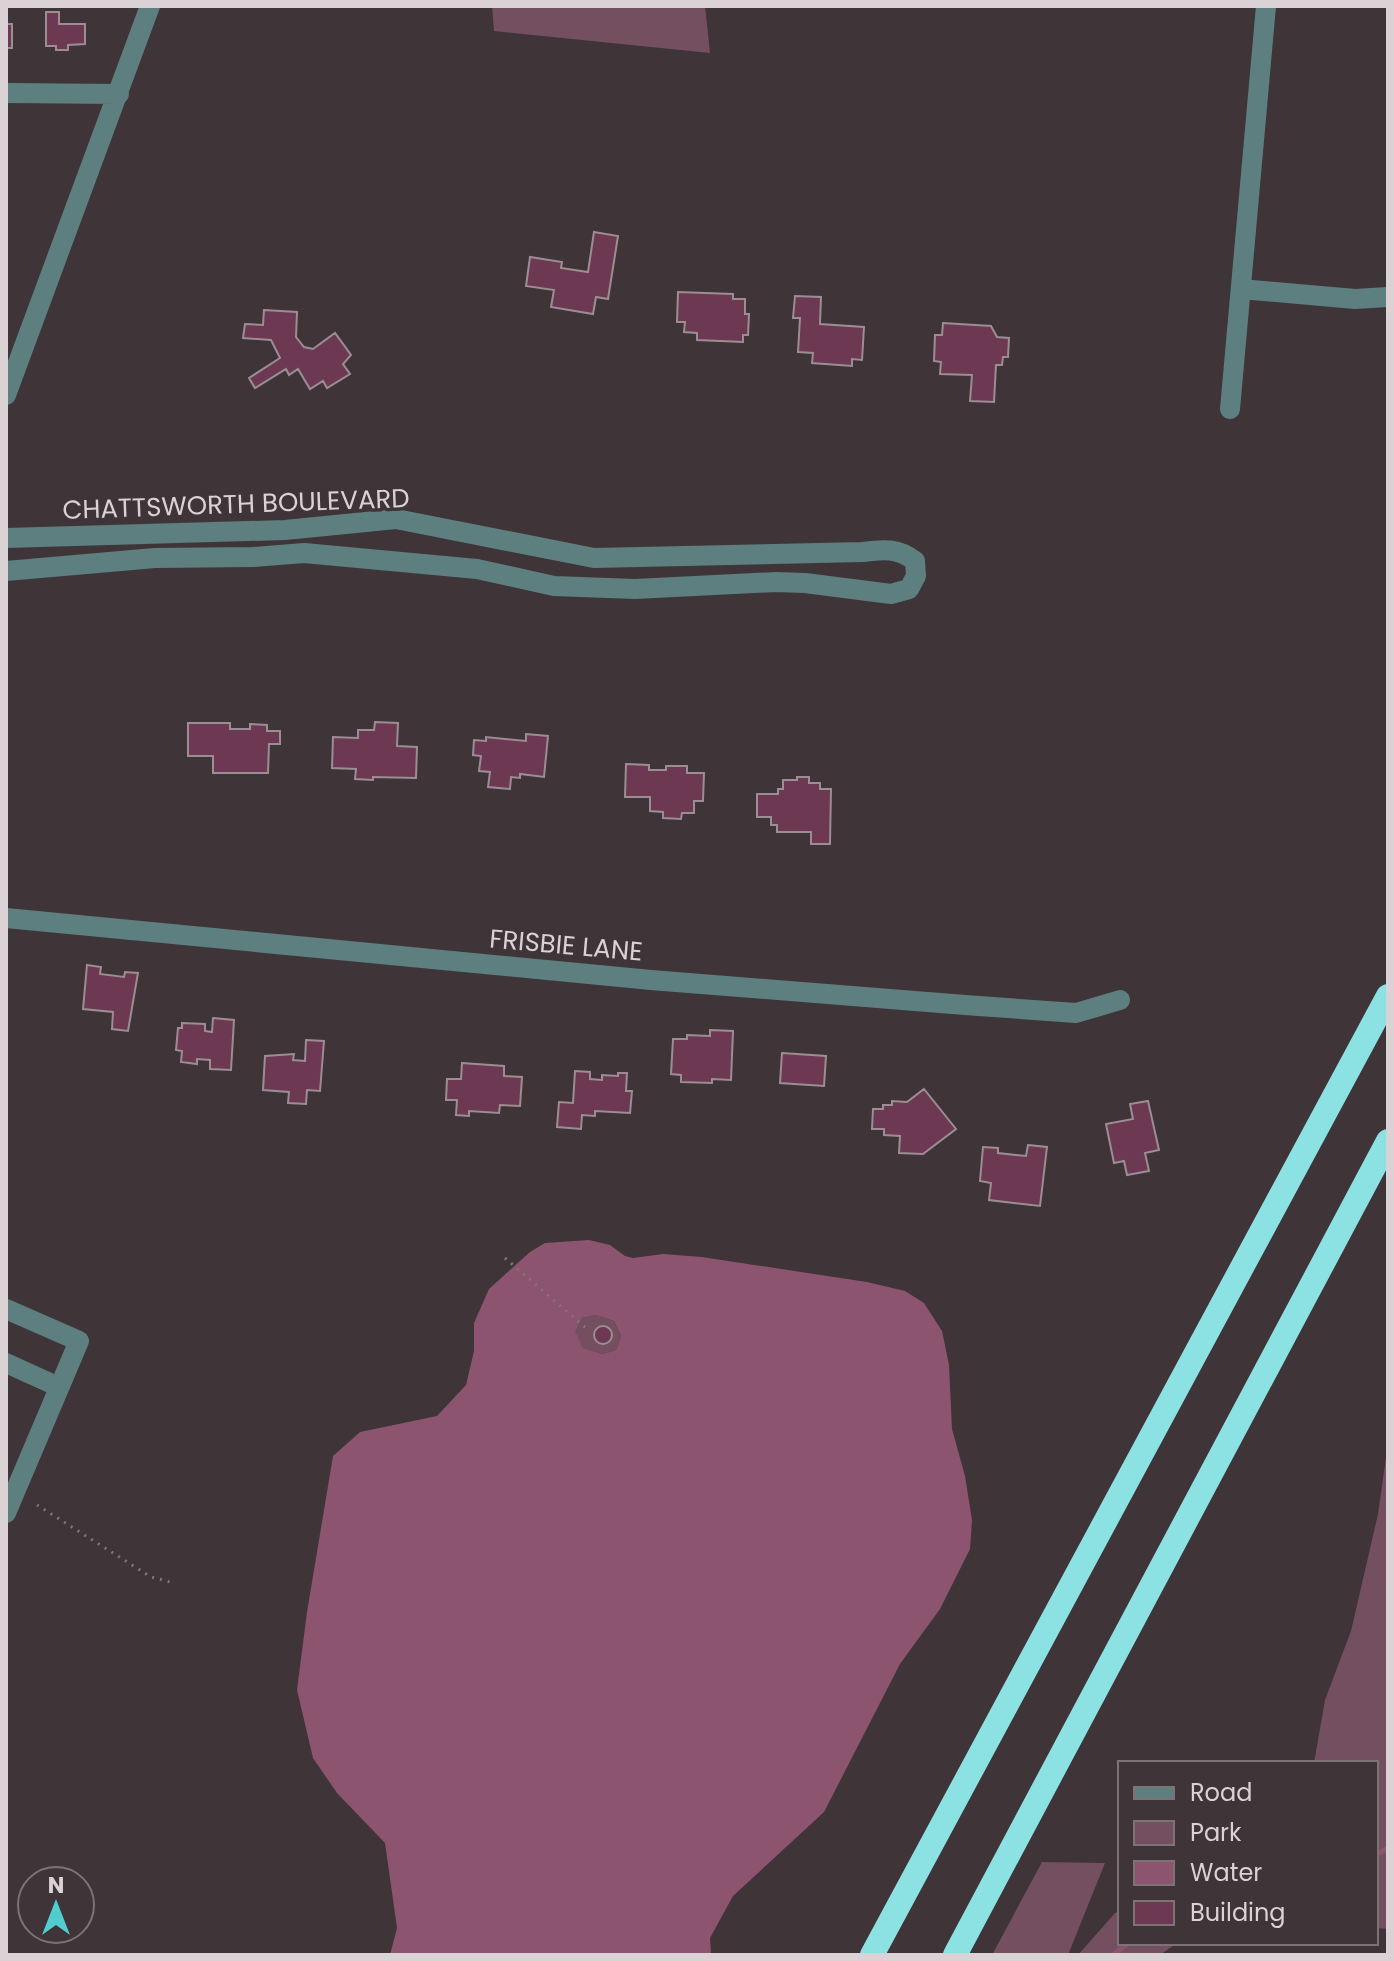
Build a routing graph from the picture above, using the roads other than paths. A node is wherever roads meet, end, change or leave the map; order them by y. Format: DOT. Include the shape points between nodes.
graph roads {
  1 [pos="150,6"];
  2 [pos="1266,6"];
  3 [pos="6,93"];
  4 [pos="119,94"];
  5 [pos="1241,289"];
  6 [pos="1388,297"];
  7 [pos="6,395"];
  8 [pos="1230,409"];
  9 [pos="6,538"];
  10 [pos="6,571"];
  11 [pos="6,918"];
  12 [pos="1388,996"];
  13 [pos="1120,1000"];
  14 [pos="1388,1141"];
  15 [pos="6,1309"];
  16 [pos="6,1363"];
  17 [pos="59,1387"];
  18 [pos="6,1513"];
  19 [pos="872,1955"];
  20 [pos="955,1955"];
  1 -- 4 [label="street"];
  2 -- 5 [label="street"];
  3 -- 4 [label="street"];
  4 -- 7 [label="street"];
  5 -- 6 [label="street"];
  5 -- 8 [label="street"];
  9 -- 10 [label="street, CHATTSWORTH BOULEVARD" via="285,530 396,519 594,558 886,549 915,561 916,576 909,589 891,594 776,582 635,589 554,586 477,569 304,553"];
  11 -- 13 [label="street, FRISBIE LANE" via="965,1005 1076,1013"];
  12 -- 19 [label="highway"];
  14 -- 20 [label="highway"];
  15 -- 17 [label="street" via="79,1341"];
  16 -- 17 [label="street"];
  17 -- 18 [label="street"];
}
